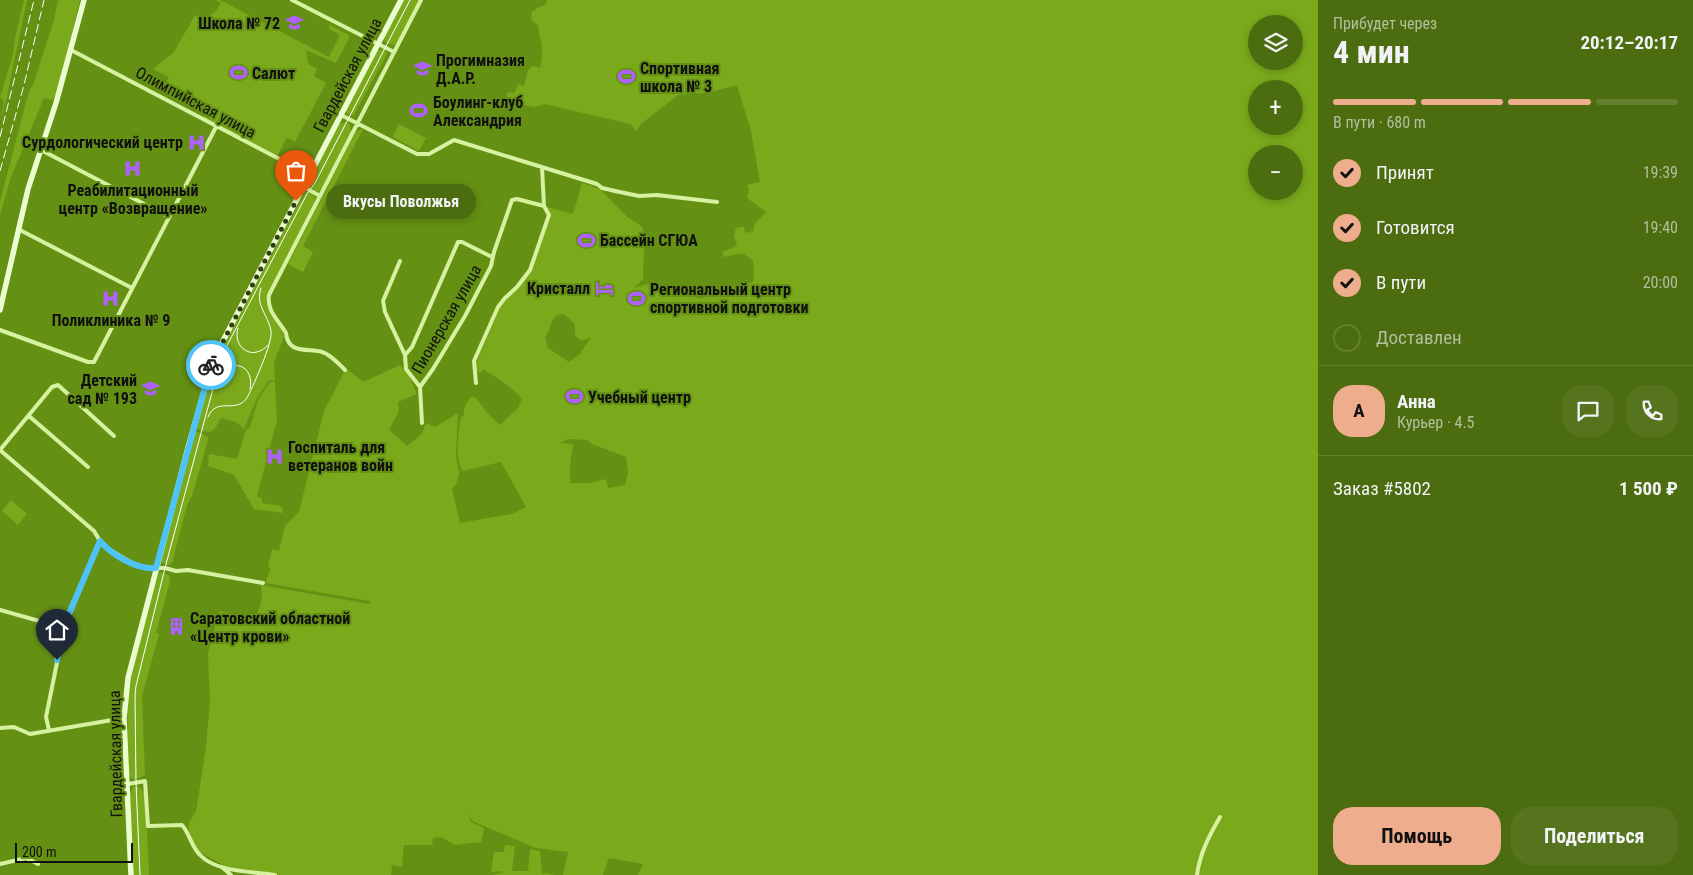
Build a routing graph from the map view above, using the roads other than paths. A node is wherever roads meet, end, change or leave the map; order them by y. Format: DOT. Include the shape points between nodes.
graph roads {
  1 [pos="84,0"];
  2 [pos="292,0"];
  3 [pos="401,0"];
  4 [pos="421,0"];
  5 [pos="378,44"];
  6 [pos="70,50"];
  7 [pos="394,52"];
  8 [pos="341,115"];
  9 [pos="357,124"];
  10 [pos="216,127"];
  11 [pos="41,150"];
  12 [pos="542,167"];
  13 [pos="310,175"];
  14 [pos="304,187"];
  15 [pos="320,196"];
  16 [pos="717,202"];
  17 [pos="544,206"];
  18 [pos="169,217"];
  19 [pos="18,229"];
  20 [pos="492,257"];
  21 [pos="400,261"];
  22 [pos="132,288"];
  23 [pos="0,310"];
  24 [pos="0,330"];
  25 [pos="405,355"];
  26 [pos="345,370"];
  27 [pos="476,383"];
  28 [pos="420,387"];
  29 [pos="29,416"];
  30 [pos="422,423"];
  31 [pos="114,436"];
  32 [pos="0,450"];
  33 [pos="88,467"];
  34 [pos="100,541"];
  35 [pos="156,568"];
  36 [pos="262,584"];
  37 [pos="0,610"];
  38 [pos="64,628"];
  39 [pos="124,718"];
  40 [pos="0,728"];
  41 [pos="49,730"];
  42 [pos="128,784"];
  43 [pos="1220,817"];
  44 [pos="0,864"];
  45 [pos="38,864"];
  46 [pos="223,868"];
  47 [pos="131,875"];
  48 [pos="231,875"];
  49 [pos="276,875"];
  50 [pos="1197,875"];
  1 -- 6 [label="street"];
  2 -- 5 [label="street"];
  3 -- 5 [label="street, Гвардейская улица"];
  4 -- 7 [label="street"];
  5 -- 7 [label="street"];
  5 -- 8 [label="street, Гвардейская улица"];
  6 -- 10 [label="street, Олимпийская улица"];
  6 -- 11 [label="street"];
  7 -- 9 [label="street"];
  8 -- 9 [label="street"];
  8 -- 13 [label="street, Гвардейская улица"];
  9 -- 12 [label="street" via="417,154 430,154 454,140"];
  9 -- 15 [label="street"];
  10 -- 13 [label="street, Олимпийская улица"];
  10 -- 18 [label="street"];
  11 -- 18 [label="street"];
  11 -- 19 [label="street"];
  12 -- 16 [label="street" via="615,191"];
  12 -- 17 [label="street"];
  13 -- 14 [label="street, Гвардейская улица"];
  14 -- 15 [label="street"];
  14 -- 35 [label="street, Гвардейская улица" via="212,364"];
  15 -- 26 [label="street" via="268,302 295,348 322,351"];
  17 -- 20 [label="street, Пионерская улица" via="512,200"];
  17 -- 27 [label="street" via="549,215 530,270 498,308 474,361"];
  18 -- 22 [label="street"];
  19 -- 22 [label="street"];
  19 -- 23 [label="street"];
  20 -- 25 [label="street" via="458,242 412,347"];
  20 -- 28 [label="street, Пионерская улица" via="491,266 465,316"];
  21 -- 25 [label="street" via="383,302 384,312"];
  22 -- 24 [label="street" via="94,362"];
  25 -- 28 [label="street" via="406,369"];
  28 -- 30 [label="street, Пионерская улица"];
  29 -- 31 [label="street" via="52,387 58,385"];
  29 -- 32 [label="street"];
  29 -- 33 [label="street"];
  32 -- 34 [label="street" via="94,531"];
  34 -- 35 [label="street" via="132,563"];
  34 -- 38 [label="street"];
  35 -- 36 [label="street" via="188,570"];
  35 -- 39 [label="street, Гвардейская улица" via="128,678"];
  37 -- 38 [label="street"];
  38 -- 41 [label="street" via="46,718"];
  39 -- 41 [label="street"];
  39 -- 42 [label="street, Гвардейская улица"];
  40 -- 41 [label="street" via="14,727 30,734"];
  42 -- 46 [label="street" via="145,781 148,826 182,825 200,856"];
  42 -- 47 [label="street, Гвардейская улица"];
  43 -- 50 [label="street" via="1203,847"];
  44 -- 45 [label="street" via="26,858"];
  46 -- 48 [label="street"];
  46 -- 49 [label="street"];
}
